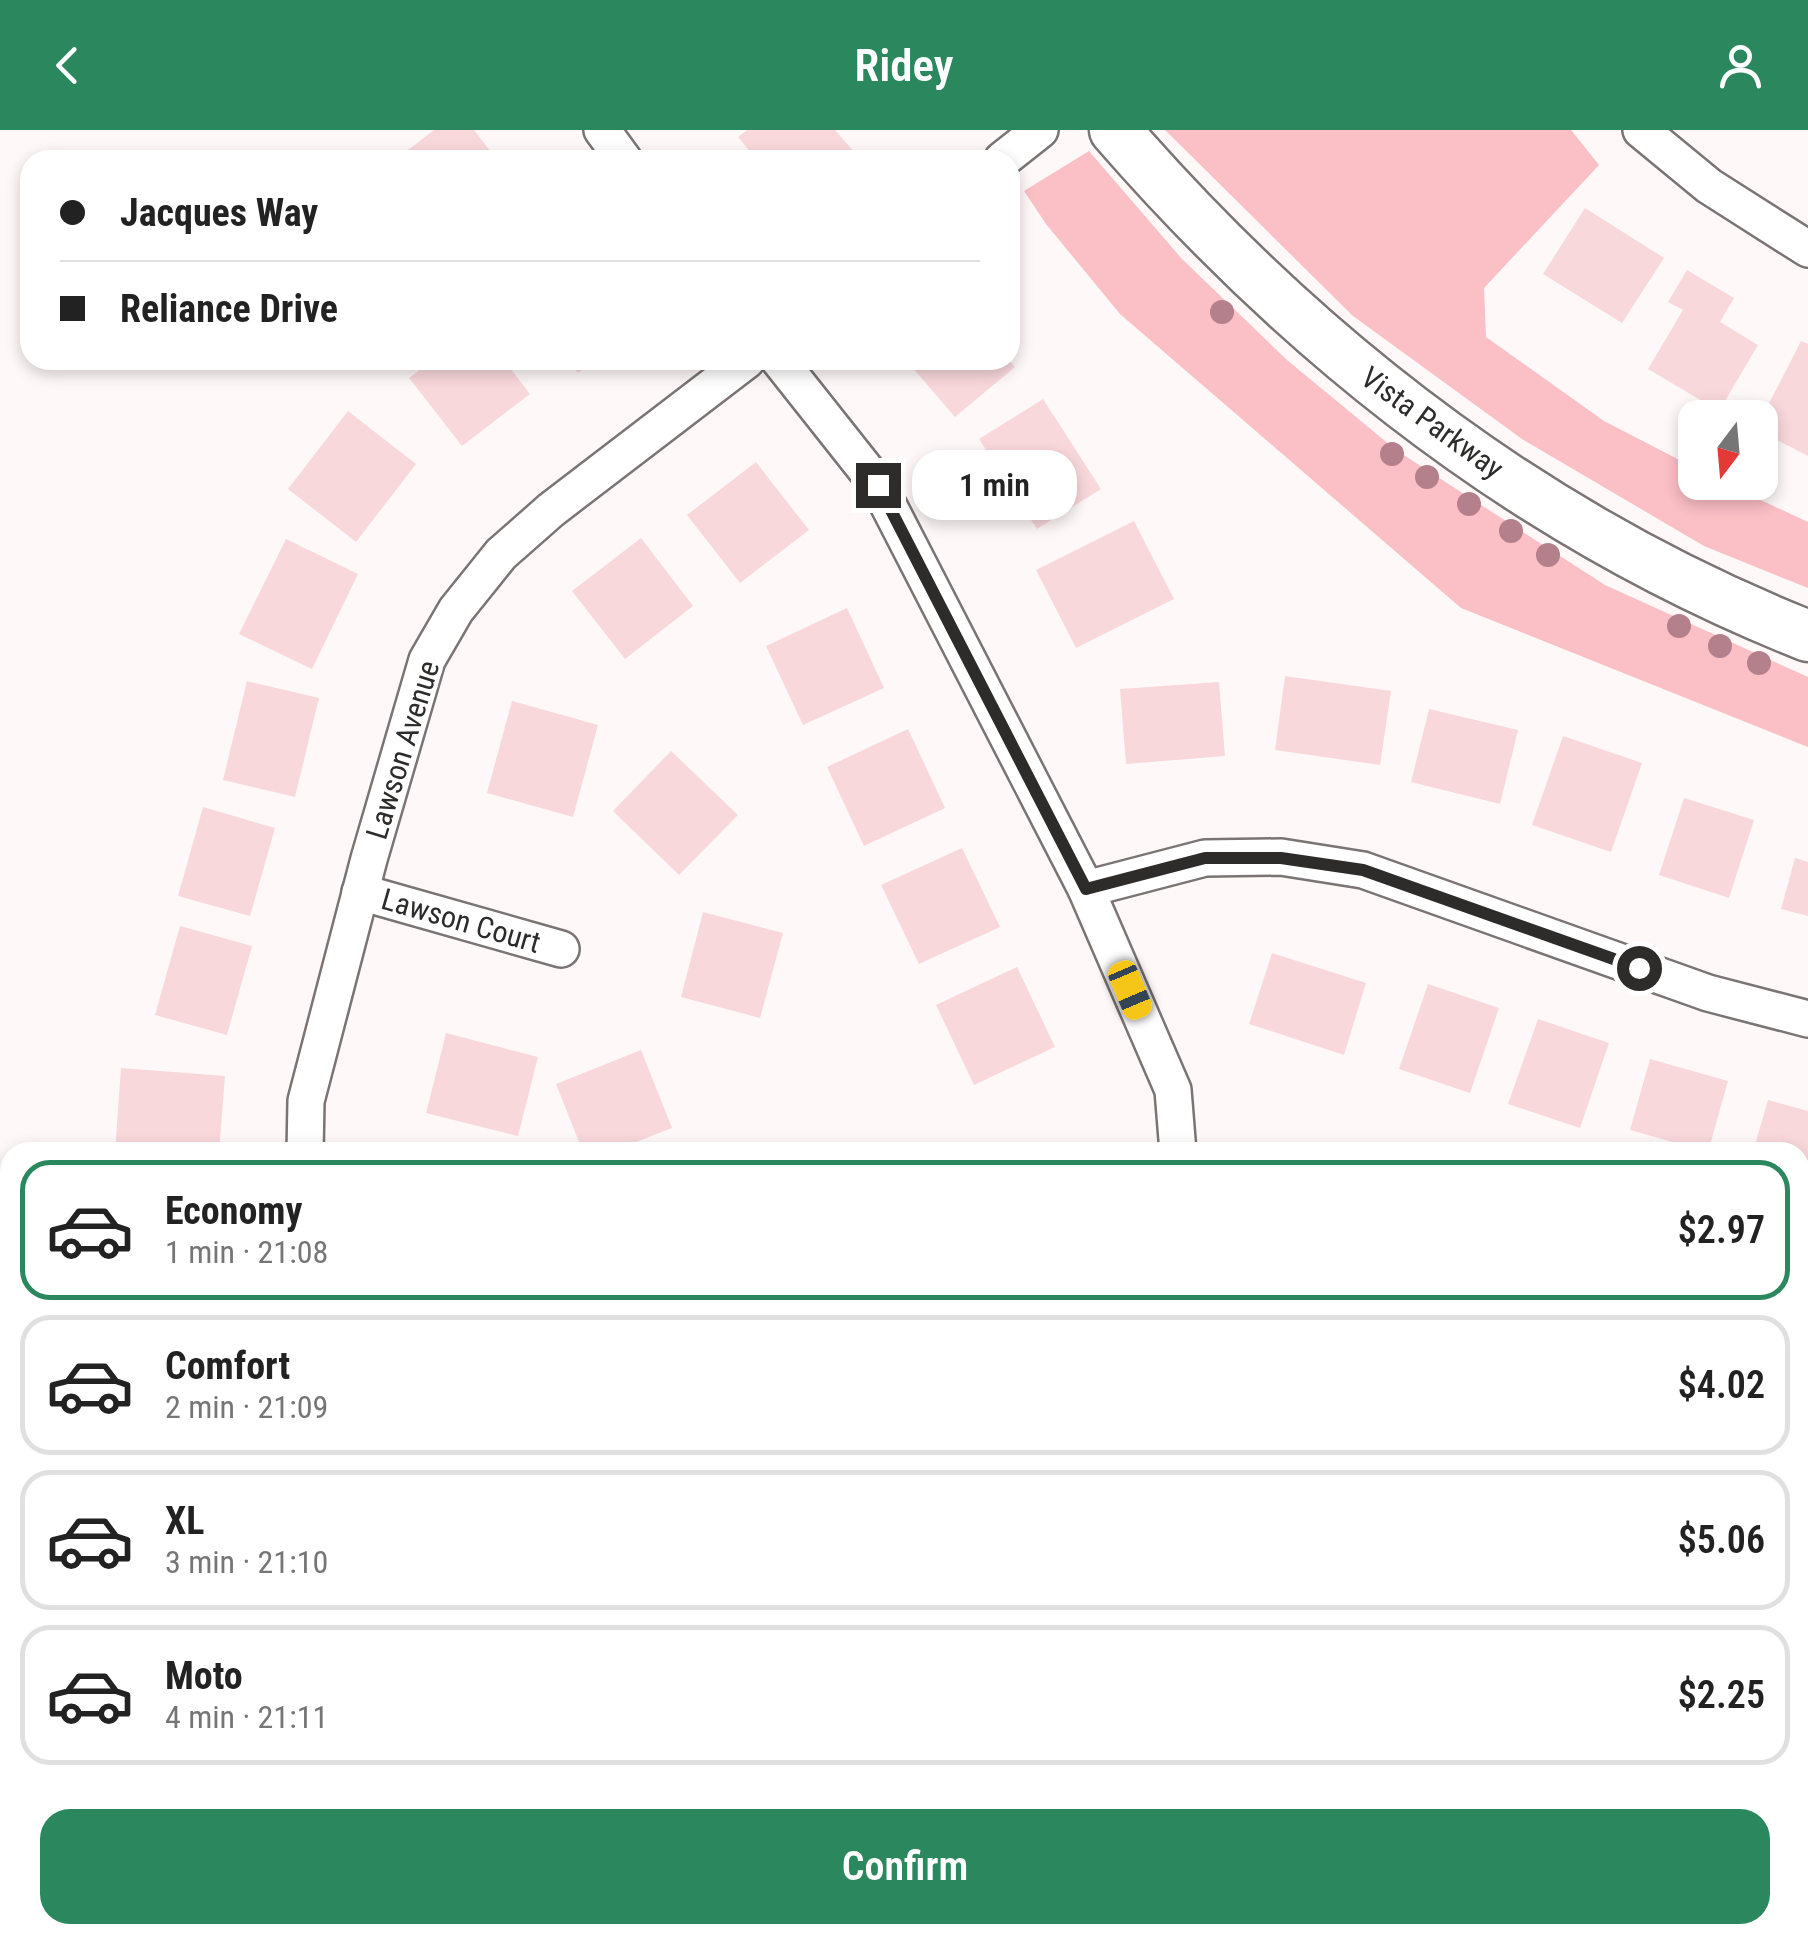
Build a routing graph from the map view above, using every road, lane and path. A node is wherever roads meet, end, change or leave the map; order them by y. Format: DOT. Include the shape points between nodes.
graph roads {
  1 [pos="1040,130"];
  2 [pos="1115,130"];
  3 [pos="1640,130"];
  4 [pos="1015,150"];
  5 [pos="1808,249"];
  6 [pos="734,370"];
  7 [pos="787,370"];
  8 [pos="1808,636"];
  9 [pos="1086,889"];
  10 [pos="360,892"];
  11 [pos="561,949"];
  12 [pos="1808,1020"];
  13 [pos="305,1142"];
  14 [pos="1177,1142"];
  1 -- 4 [label="street"];
  2 -- 8 [label="street, Vista Parkway" via="1271,295 1453,442 1643,560"];
  3 -- 5 [label="street" via="1709,186"];
  6 -- 10 [label="street, Lawson Avenue" via="551,510 501,554 456,610 427,660"];
  7 -- 9 [label="street" via="878,485"];
  9 -- 12 [label="street" via="1205,858 1281,858 1363,870 1708,993"];
  9 -- 14 [label="street" via="1173,1090"];
  10 -- 11 [label="street, Lawson Court"];
  10 -- 13 [label="street, Lawson Avenue" via="306,1101"];
}
